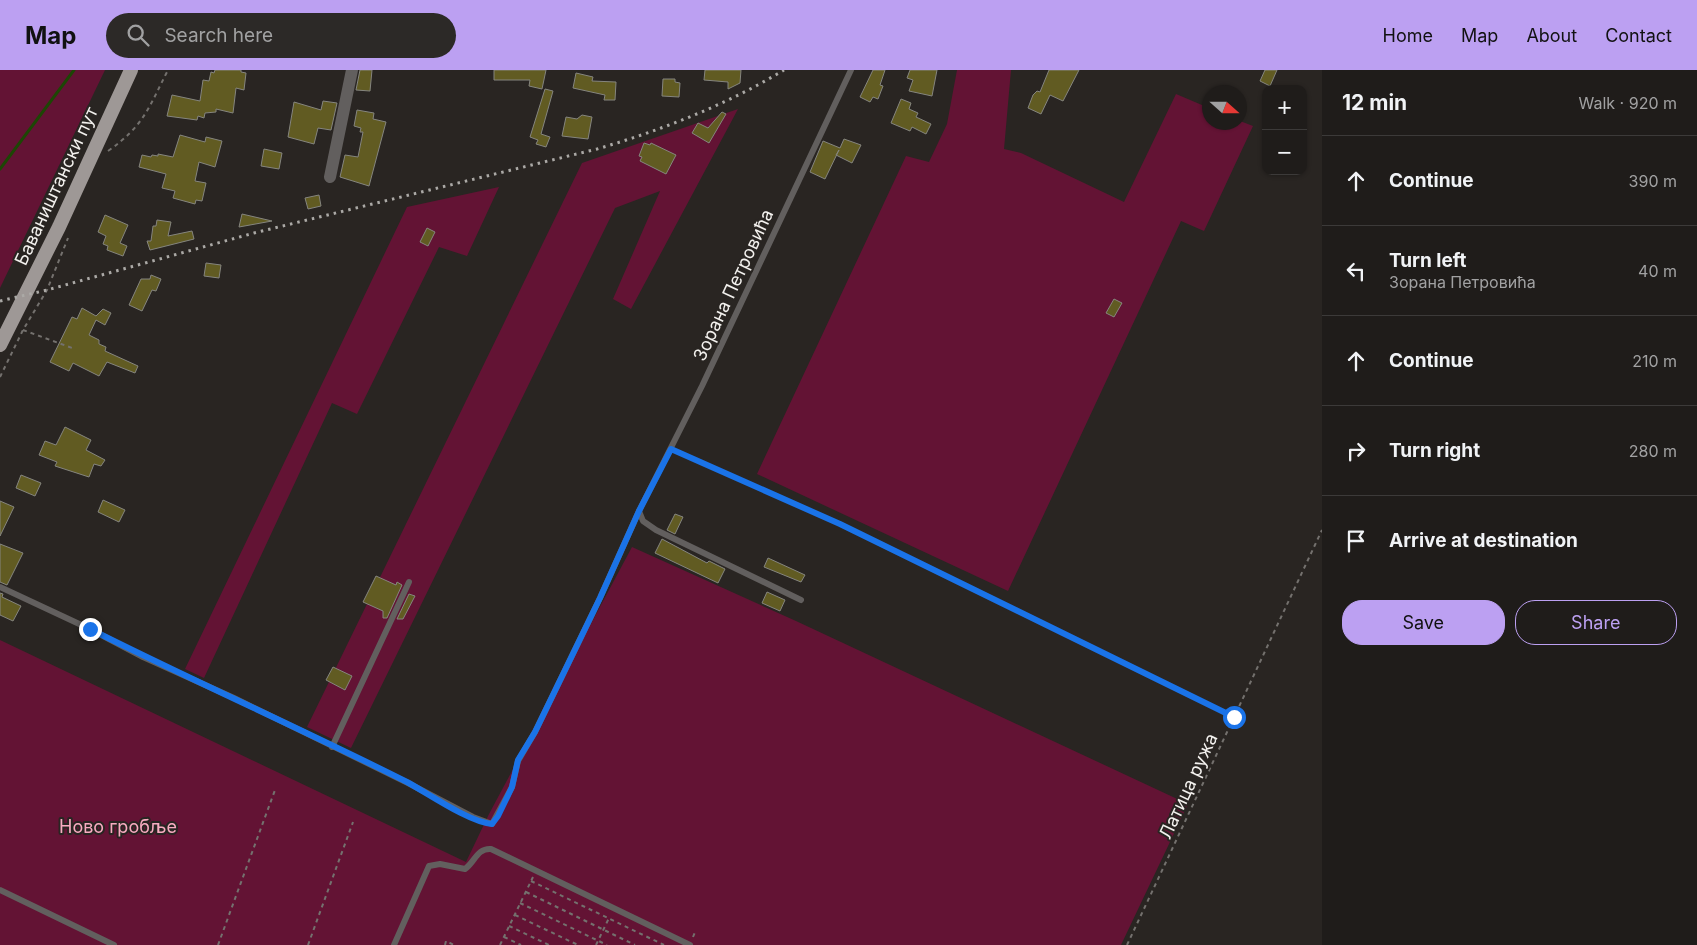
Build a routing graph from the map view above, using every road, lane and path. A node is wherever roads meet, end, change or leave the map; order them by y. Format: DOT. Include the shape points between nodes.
graph roads {
  1 [pos="131,70"];
  2 [pos="168,70"];
  3 [pos="352,70"];
  4 [pos="851,70"];
  5 [pos="106,152"];
  6 [pos="330,177"];
  7 [pos="69,237"];
  8 [pos="17,327"];
  9 [pos="0,345"];
  10 [pos="75,349"];
  11 [pos="0,378"];
  12 [pos="671,449"];
  13 [pos="639,511"];
  14 [pos="1322,530"];
  15 [pos="409,582"];
  16 [pos="0,587"];
  17 [pos="801,600"];
  18 [pos="1234,717"];
  19 [pos="332,747"];
  20 [pos="275,790"];
  21 [pos="353,822"];
  22 [pos="536,870"];
  23 [pos="531,881"];
  24 [pos="0,890"];
  25 [pos="526,892"];
  26 [pos="520,903"];
  27 [pos="615,907"];
  28 [pos="514,915"];
  29 [pos="609,919"];
  30 [pos="509,926"];
  31 [pos="604,930"];
  32 [pos="504,937"];
  33 [pos="598,941"];
  34 [pos="450,944"];
  35 [pos="114,945"];
  36 [pos="218,945"];
  37 [pos="308,945"];
  38 [pos="394,945"];
  39 [pos="444,945"];
  40 [pos="454,945"];
  41 [pos="500,945"];
  42 [pos="521,945"];
  43 [pos="549,945"];
  44 [pos="578,945"];
  45 [pos="596,945"];
  46 [pos="607,945"];
  47 [pos="635,945"];
  48 [pos="664,945"];
  49 [pos="690,945"];
  50 [pos="1127,945"];
  1 -- 8 [label="main road, Баваништански пут"];
  2 -- 5 [label="path" via="135,130"];
  3 -- 6 [label="street"];
  4 -- 12 [label="lane, Зорана Петровића"];
  7 -- 8 [label="path" via="47,290"];
  8 -- 9 [label="main road, Баваништански пут"];
  8 -- 10 [label="path"];
  8 -- 11 [label="path"];
  12 -- 13 [label="lane, Зорана Петровића"];
  12 -- 18 [label="path" via="840,524"];
  13 -- 17 [label="lane" via="643,521 656,530"];
  13 -- 19 [label="lane, Зорана Петровића" via="535,732 518,760 512,787 492,824 473,818"];
  14 -- 18 [label="path, Латица ружа"];
  15 -- 19 [label="lane"];
  16 -- 19 [label="lane"];
  18 -- 50 [label="path, Латица ружа"];
  20 -- 36 [label="path"];
  21 -- 37 [label="path"];
  22 -- 23 [label="path"];
  22 -- 27 [label="lane"];
  22 -- 38 [label="lane" via="485,848 465,869 440,864 429,866"];
  23 -- 25 [label="path"];
  23 -- 29 [label="path"];
  24 -- 35 [label="lane"];
  25 -- 26 [label="path"];
  25 -- 31 [label="path"];
  26 -- 28 [label="path"];
  26 -- 33 [label="path"];
  27 -- 29 [label="path"];
  27 -- 49 [label="lane"];
  28 -- 30 [label="path"];
  28 -- 44 [label="path"];
  29 -- 31 [label="path"];
  29 -- 48 [label="path"];
  30 -- 32 [label="path"];
  30 -- 43 [label="path"];
  31 -- 33 [label="path"];
  31 -- 47 [label="path"];
  32 -- 41 [label="path"];
  32 -- 42 [label="path"];
  33 -- 45 [label="path"];
  33 -- 46 [label="path"];
  34 -- 39 [label="path" via="446,941"];
  34 -- 40 [label="path"];
}
